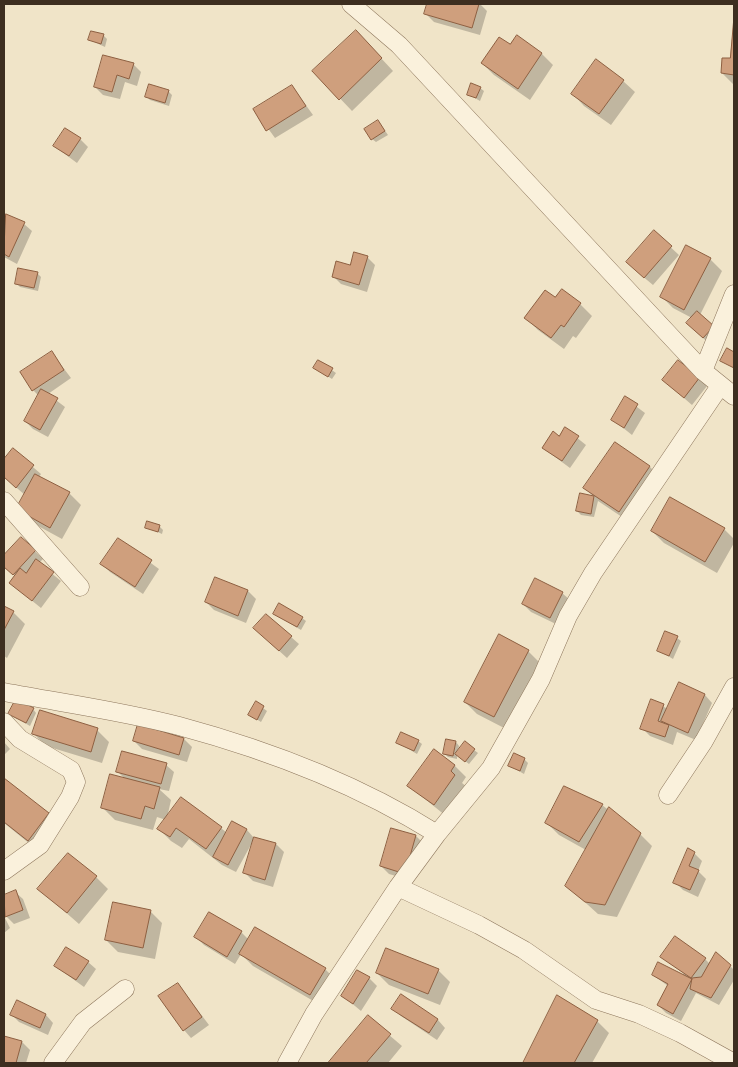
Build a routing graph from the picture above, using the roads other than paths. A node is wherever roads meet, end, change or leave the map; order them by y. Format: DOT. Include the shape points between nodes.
graph roads {
  1 [pos="352,4"];
  2 [pos="734,294"];
  3 [pos="704,371"];
  4 [pos="727,391"];
  5 [pos="4,501"];
  6 [pos="80,587"];
  7 [pos="734,688"];
  8 [pos="4,692"];
  9 [pos="4,722"];
  10 [pos="668,795"];
  11 [pos="437,834"];
  12 [pos="4,872"];
  13 [pos="398,887"];
  14 [pos="125,989"];
  15 [pos="53,1063"];
  16 [pos="287,1063"];
  17 [pos="734,1063"];
  1 -- 3 [label="street" via="399,45"];
  2 -- 3 [label="street"];
  3 -- 4 [label="street"];
  4 -- 11 [label="street" via="593,573 568,616 541,679 492,768"];
  5 -- 6 [label="street"];
  7 -- 10 [label="street" via="704,742"];
  8 -- 11 [label="street" via="178,726 254,749 396,809"];
  9 -- 12 [label="street" via="20,738 71,770 76,782 70,798 40,844"];
  11 -- 13 [label="street"];
  13 -- 16 [label="street" via="314,1014"];
  13 -- 17 [label="street" via="524,950 596,1000 639,1014"];
  14 -- 15 [label="street" via="83,1022"];
}
